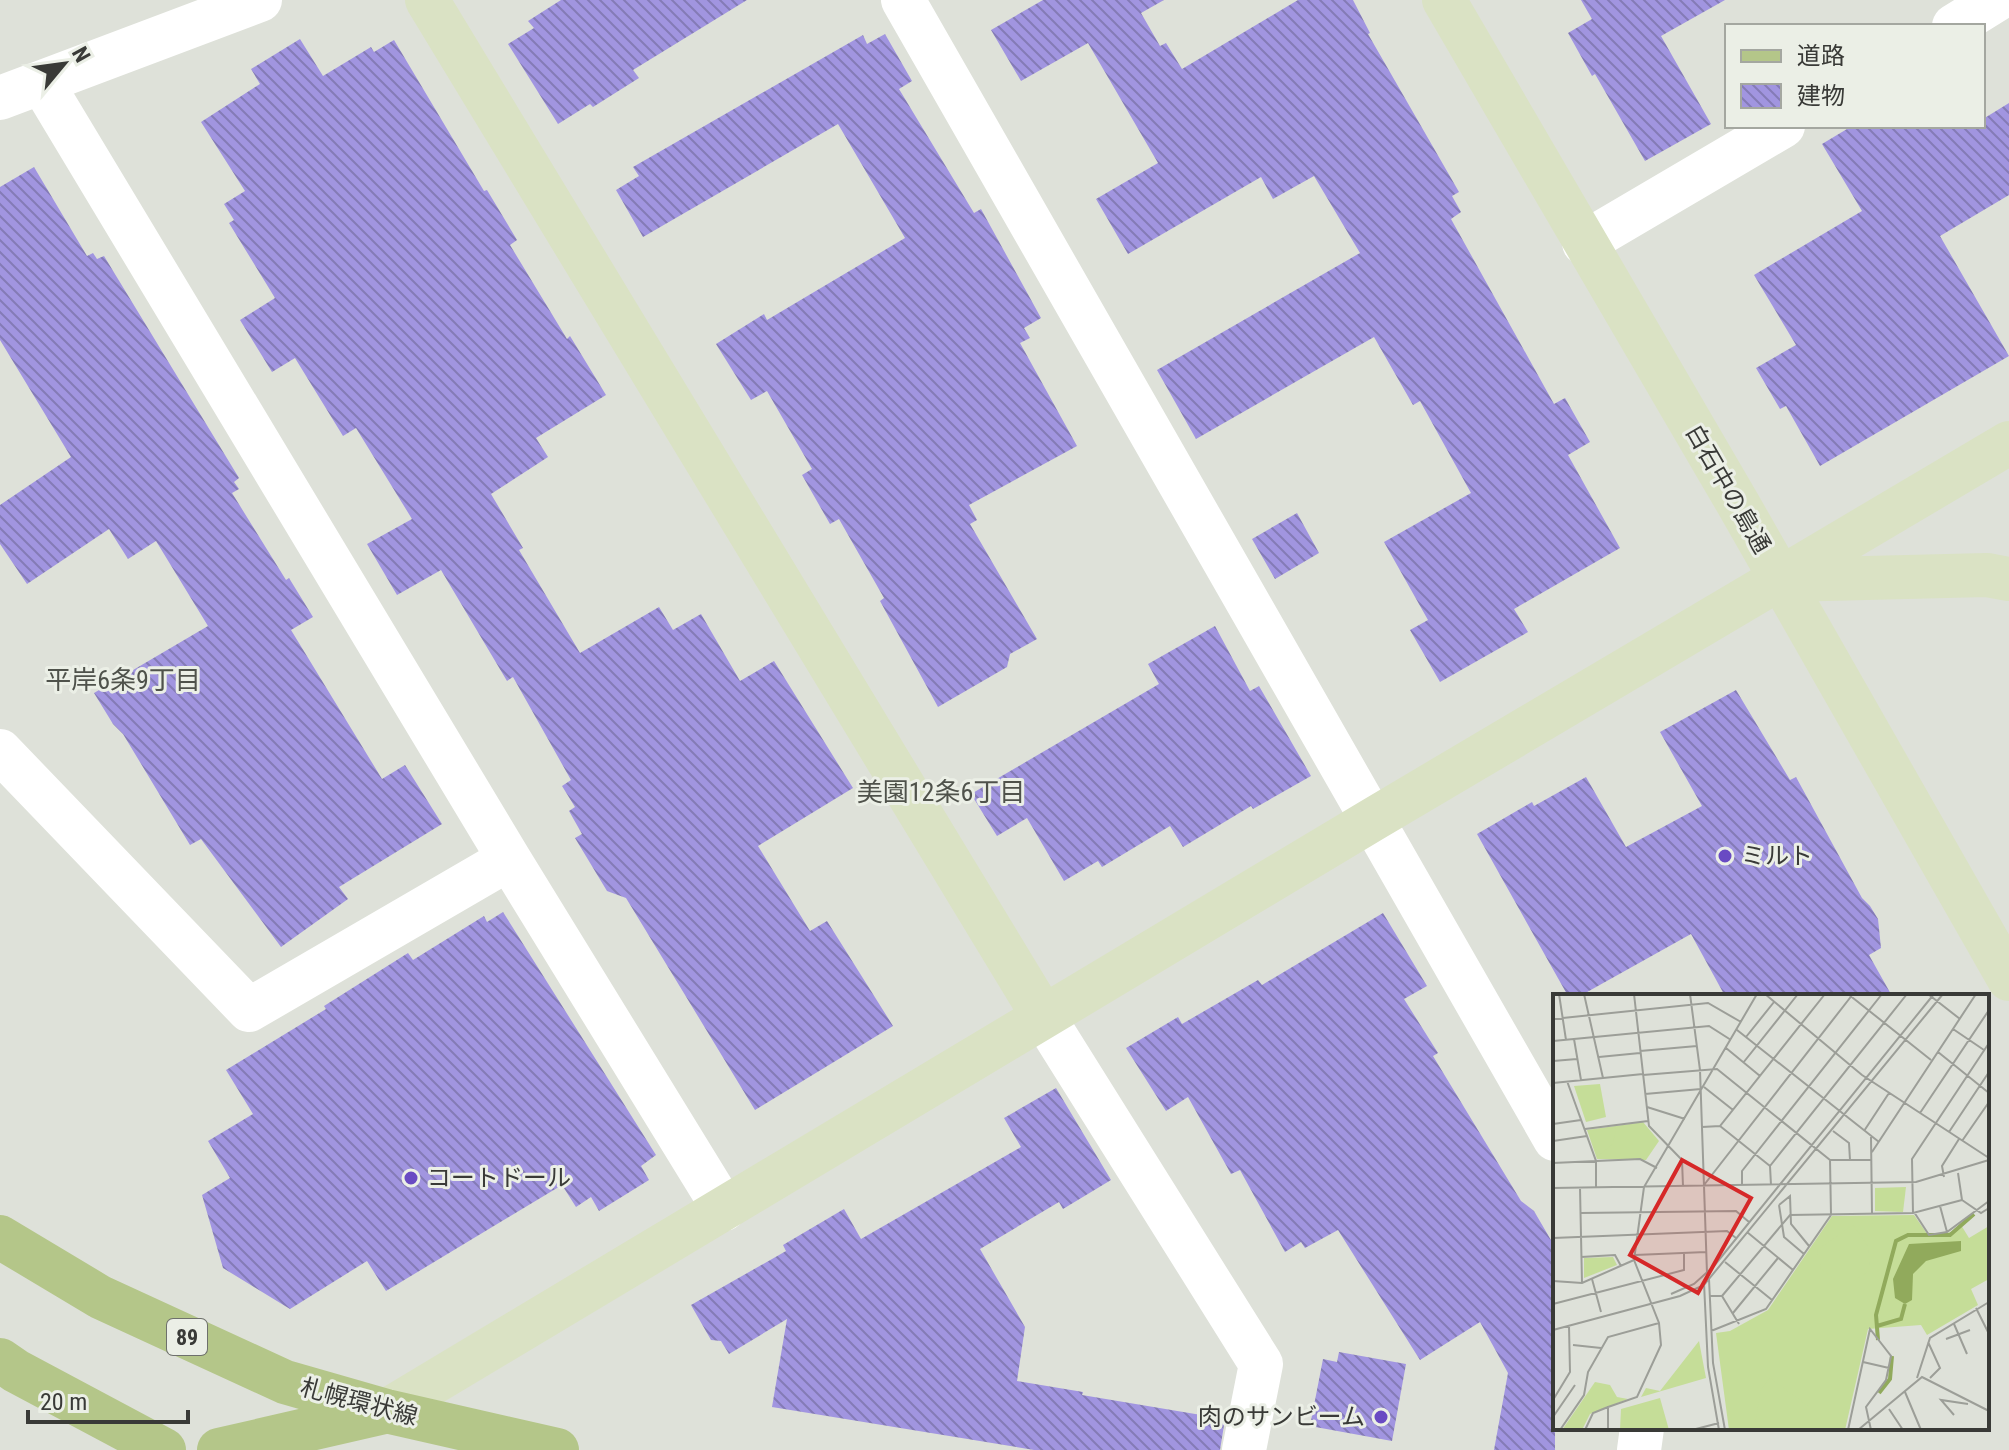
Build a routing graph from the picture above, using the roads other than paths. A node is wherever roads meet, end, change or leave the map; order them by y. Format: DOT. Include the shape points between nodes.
graph roads {
  1 [pos="260,0"];
  2 [pos="427,0"];
  3 [pos="903,0"];
  4 [pos="1444,0"];
  5 [pos="1996,0"];
  6 [pos="1957,24"];
  7 [pos="42,83"];
  8 [pos="0,98"];
  9 [pos="1780,128"];
  10 [pos="1584,243"];
  11 [pos="2009,443"];
  12 [pos="2009,579"];
  13 [pos="1780,580"];
  14 [pos="0,751"];
  15 [pos="1372,820"];
  16 [pos="509,859"];
  17 [pos="2009,979"];
  18 [pos="1043,1016"];
  19 [pos="1553,1136"];
  20 [pos="724,1209"];
  21 [pos="0,1237"];
  22 [pos="0,1360"];
  23 [pos="386,1411"];
  24 [pos="1642,1430"];
  25 [pos="164,1450"];
  26 [pos="219,1450"];
  27 [pos="354,1450"];
  28 [pos="557,1450"];
  29 [pos="1244,1450"];
  30 [pos="1639,1450"];
  1 -- 7 [label="street"];
  2 -- 18 [label="street"];
  3 -- 15 [label="street"];
  4 -- 10 [label="street, 白石中の島通"];
  5 -- 6 [label="street"];
  7 -- 8 [label="street"];
  7 -- 16 [label="street"];
  9 -- 10 [label="street"];
  10 -- 13 [label="street, 白石中の島通"];
  11 -- 13 [label="street"];
  12 -- 13 [label="street" via="1987,575"];
  13 -- 15 [label="street"];
  13 -- 17 [label="street, 白石中の島通"];
  14 -- 16 [label="street" via="249,1010"];
  15 -- 18 [label="street"];
  15 -- 19 [label="street"];
  16 -- 20 [label="street"];
  18 -- 20 [label="street"];
  18 -- 29 [label="street" via="1261,1364"];
  20 -- 23 [label="street"];
  21 -- 23 [label="main road, 札幌環状線 / 89" via="100,1297 271,1375"];
  22 -- 25 [label="main road"];
  23 -- 26 [label="main road"];
  23 -- 27 [label="main road"];
  23 -- 28 [label="main road, 札幌環状線 / 89"];
  24 -- 30 [label="street"];
}
